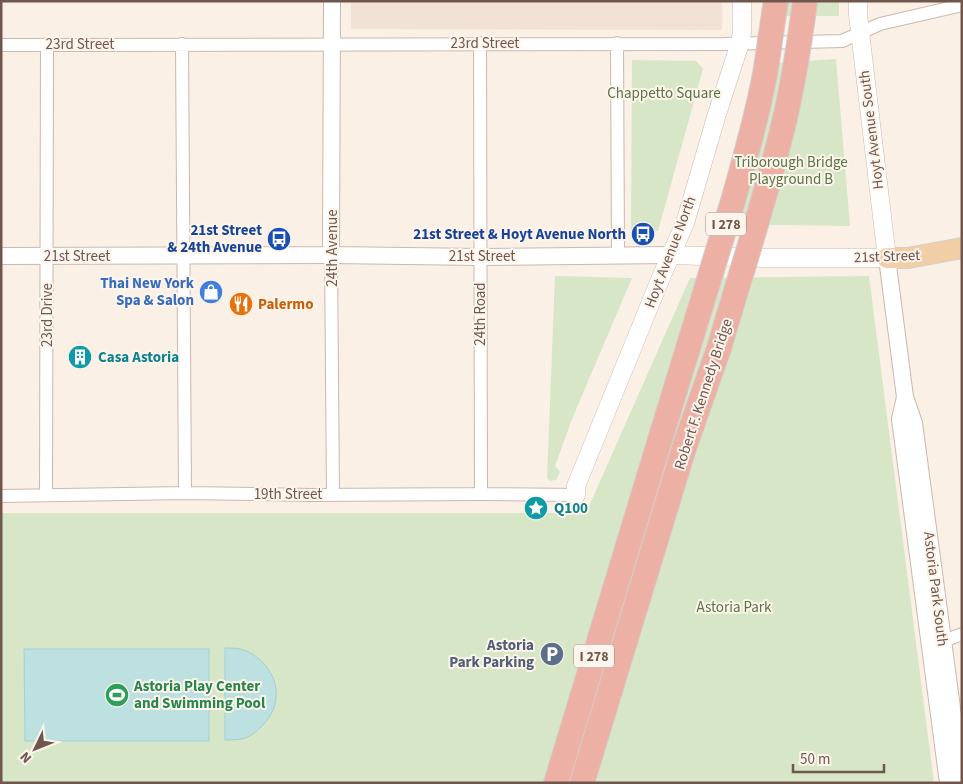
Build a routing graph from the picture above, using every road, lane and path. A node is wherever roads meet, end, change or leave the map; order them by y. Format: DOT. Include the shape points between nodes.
graph roads {
  1 [pos="332,1"];
  2 [pos="742,1"];
  3 [pos="776,1"];
  4 [pos="805,1"];
  5 [pos="858,1"];
  6 [pos="962,5"];
  7 [pos="860,33"];
  8 [pos="617,43"];
  9 [pos="740,43"];
  10 [pos="47,44"];
  11 [pos="182,44"];
  12 [pos="332,44"];
  13 [pos="480,44"];
  14 [pos="1,45"];
  15 [pos="962,248"];
  16 [pos="671,254"];
  17 [pos="331,255"];
  18 [pos="618,255"];
  19 [pos="1,256"];
  20 [pos="47,256"];
  21 [pos="183,256"];
  22 [pos="480,257"];
  23 [pos="887,258"];
  24 [pos="185,493"];
  25 [pos="481,494"];
  26 [pos="333,495"];
  27 [pos="576,495"];
  28 [pos="1,496"];
  29 [pos="46,496"];
  30 [pos="962,634"];
  31 [pos="937,644"];
  32 [pos="959,747"];
  33 [pos="556,783"];
  34 [pos="582,783"];
  35 [pos="948,783"];
  36 [pos="962,783"];
  1 -- 12 [label="street, 24th Avenue"];
  2 -- 9 [label="main road, Hoyt Avenue North"];
  3 -- 33 [label="highway, Robert F. Kennedy Bridge / I 278, bridge" via="765,74 733,201"];
  4 -- 34 [label="highway, Robert F. Kennedy Bridge / I 278, bridge" via="785,117 769,178"];
  5 -- 7 [label="main road, Hoyt Avenue South"];
  6 -- 7 [label="street, 23rd Street" via="880,24"];
  7 -- 9 [label="street, 23rd Street" via="842,41"];
  7 -- 23 [label="main road, Hoyt Avenue South"];
  8 -- 9 [label="street, 23rd Street"];
  8 -- 13 [label="street, 23rd Street"];
  8 -- 18 [label="street"];
  9 -- 16 [label="main road, Hoyt Avenue North" via="685,223"];
  10 -- 11 [label="street, 23rd Street"];
  10 -- 14 [label="street, 23rd Street"];
  10 -- 20 [label="street, 23rd Drive"];
  11 -- 12 [label="street, 23rd Street"];
  11 -- 21 [label="street"];
  12 -- 13 [label="street, 23rd Street"];
  12 -- 17 [label="street, 24th Avenue"];
  13 -- 22 [label="street, 24th Road"];
  15 -- 23 [label="main road, 21st Street" via="908,258"];
  16 -- 18 [label="street, 21st Street"];
  16 -- 23 [label="main road, 21st Street"];
  16 -- 27 [label="main road, Hoyt Avenue North" via="576,486"];
  17 -- 21 [label="street, 21st Street"];
  17 -- 22 [label="street, 21st Street"];
  17 -- 26 [label="street, 24th Avenue"];
  18 -- 22 [label="street, 21st Street"];
  19 -- 20 [label="street, 21st Street"];
  20 -- 21 [label="street, 21st Street"];
  20 -- 29 [label="street, 23rd Drive"];
  21 -- 24 [label="street"];
  22 -- 25 [label="street, 24th Road"];
  23 -- 31 [label="street, Astoria Park South" via="905,397 914,423"];
  24 -- 26 [label="street, 19th Street"];
  24 -- 29 [label="street, 19th Street"];
  25 -- 26 [label="street, 19th Street"];
  25 -- 27 [label="street, 19th Street"];
  28 -- 29 [label="street, 19th Street"];
  30 -- 31 [label="street"];
  31 -- 32 [label="street, Astoria Park South"];
  31 -- 35 [label="street, Astoria Park South"];
  32 -- 36 [label="street, Astoria Park South"];
}
